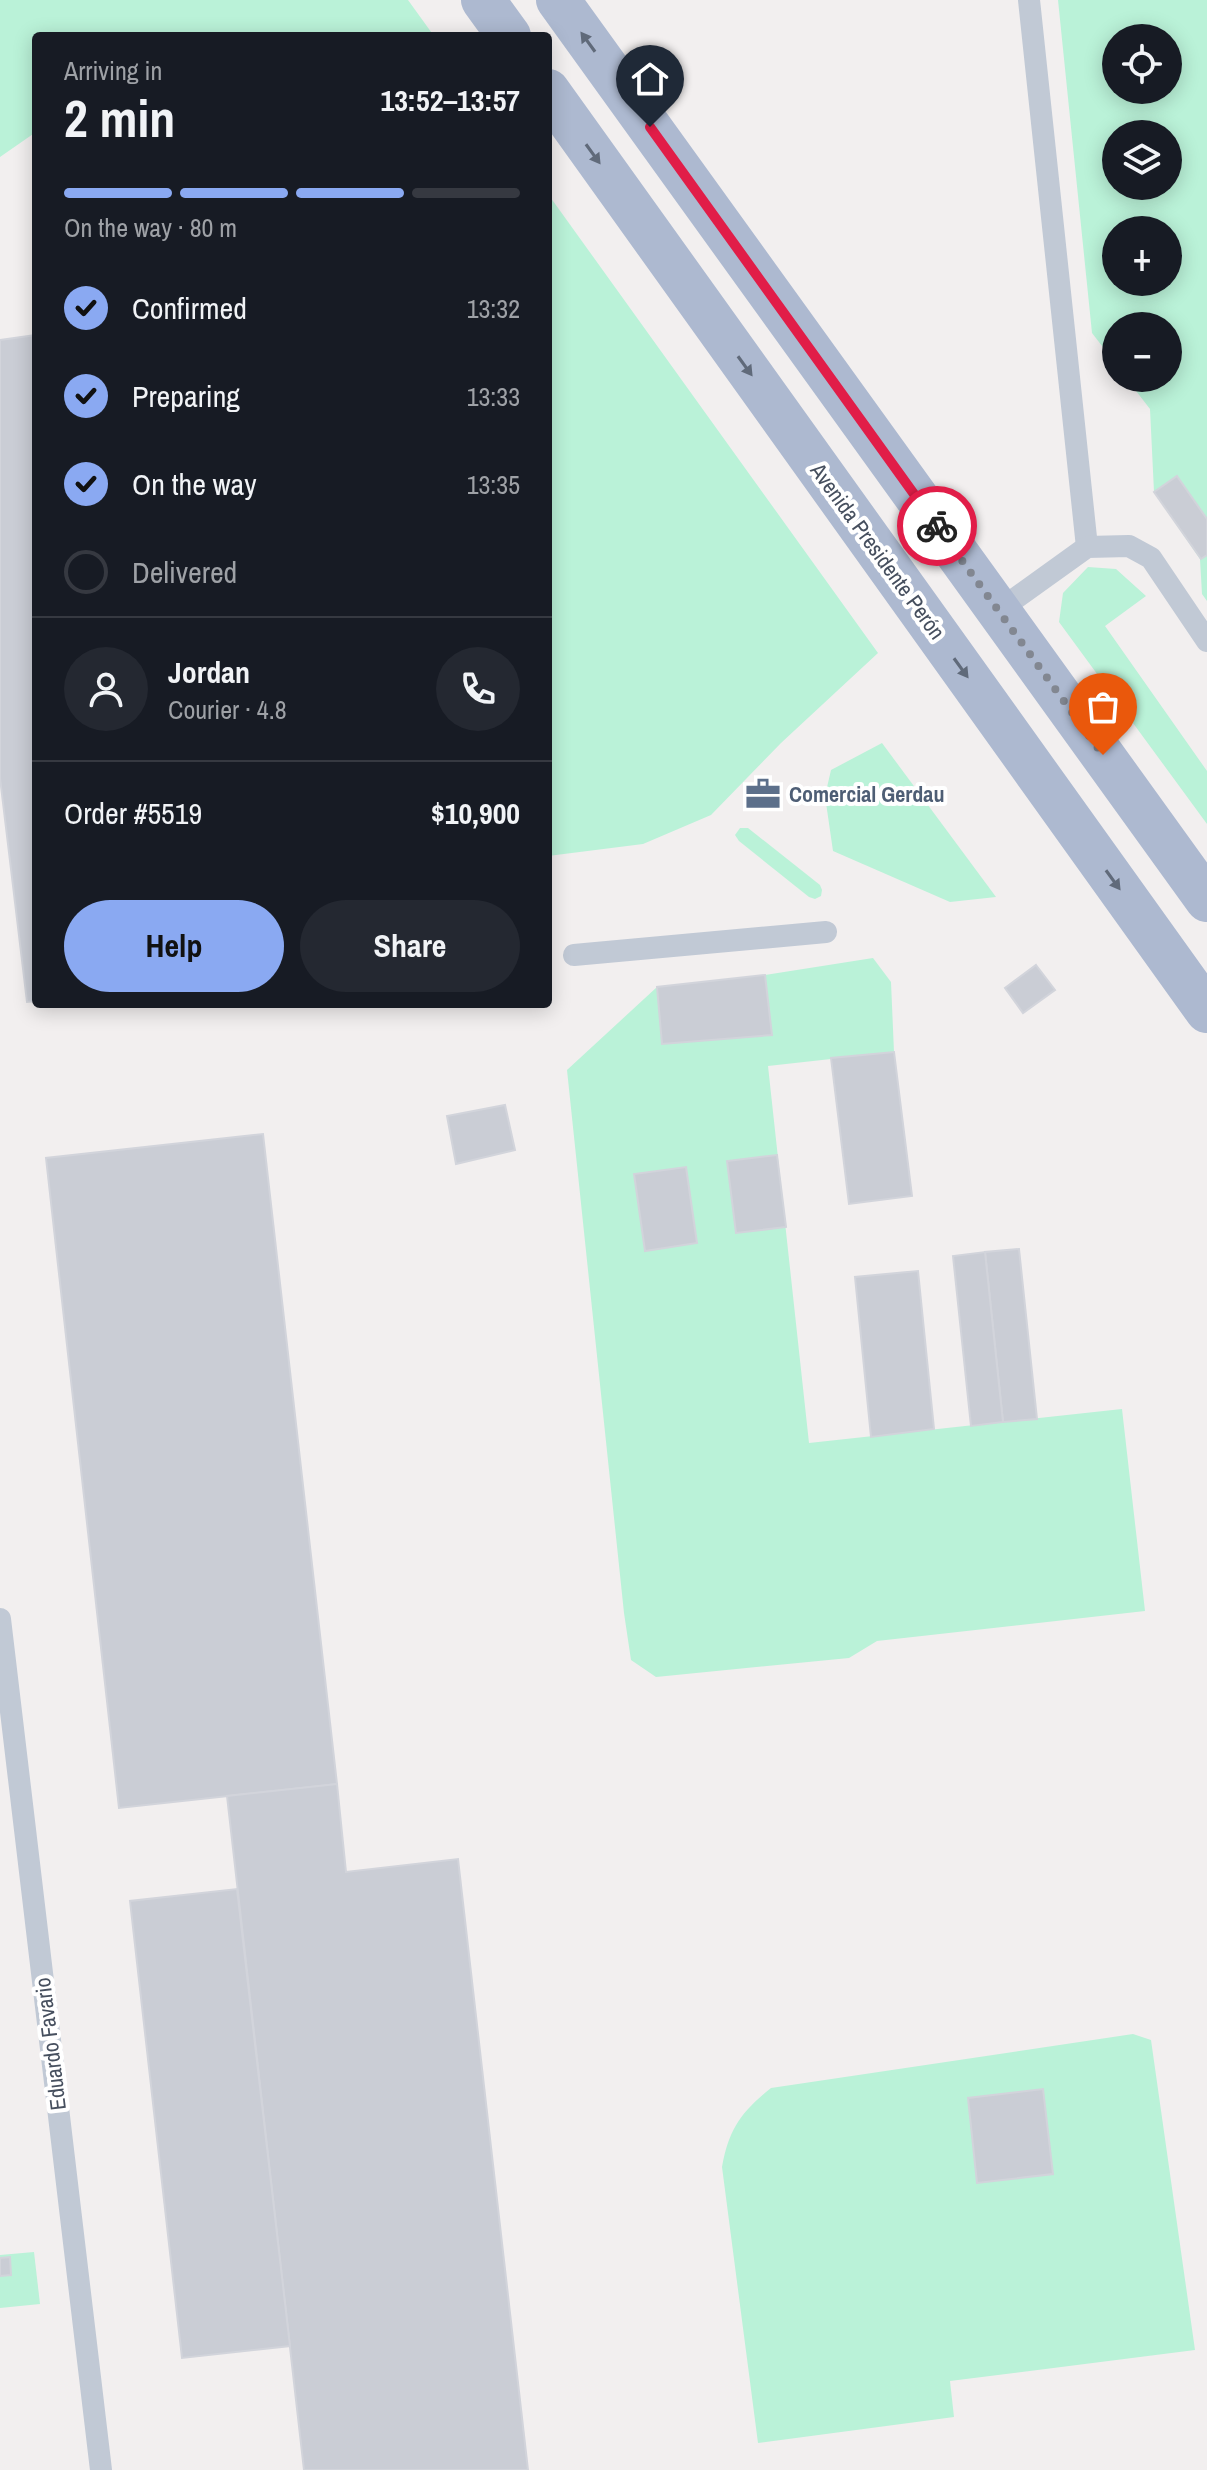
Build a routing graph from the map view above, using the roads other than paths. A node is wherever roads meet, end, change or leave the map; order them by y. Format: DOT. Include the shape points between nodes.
graph roads {
  1 [pos="483,0"];
  2 [pos="558,0"];
  3 [pos="1029,0"];
  4 [pos="506,32"];
  5 [pos="552,97"];
  6 [pos="1087,547"];
  7 [pos="998,611"];
  8 [pos="1207,641"];
  9 [pos="1207,900"];
  10 [pos="826,932"];
  11 [pos="574,955"];
  12 [pos="1207,1011"];
  13 [pos="0,1619"];
  14 [pos="101,2470"];
  1 -- 4 [label="main road"];
  7 -- 2 [label="main road, one-way"];
  3 -- 6 [label="lane"];
  5 -- 12 [label="main road, Avenida Presidente Perón, one-way"];
  6 -- 7 [label="lane"];
  6 -- 8 [label="lane" via="1129,546 1151,558"];
  7 -- 9 [label="main road"];
  10 -- 11 [label="lane"];
  13 -- 14 [label="lane, Eduardo Favario"];
}
